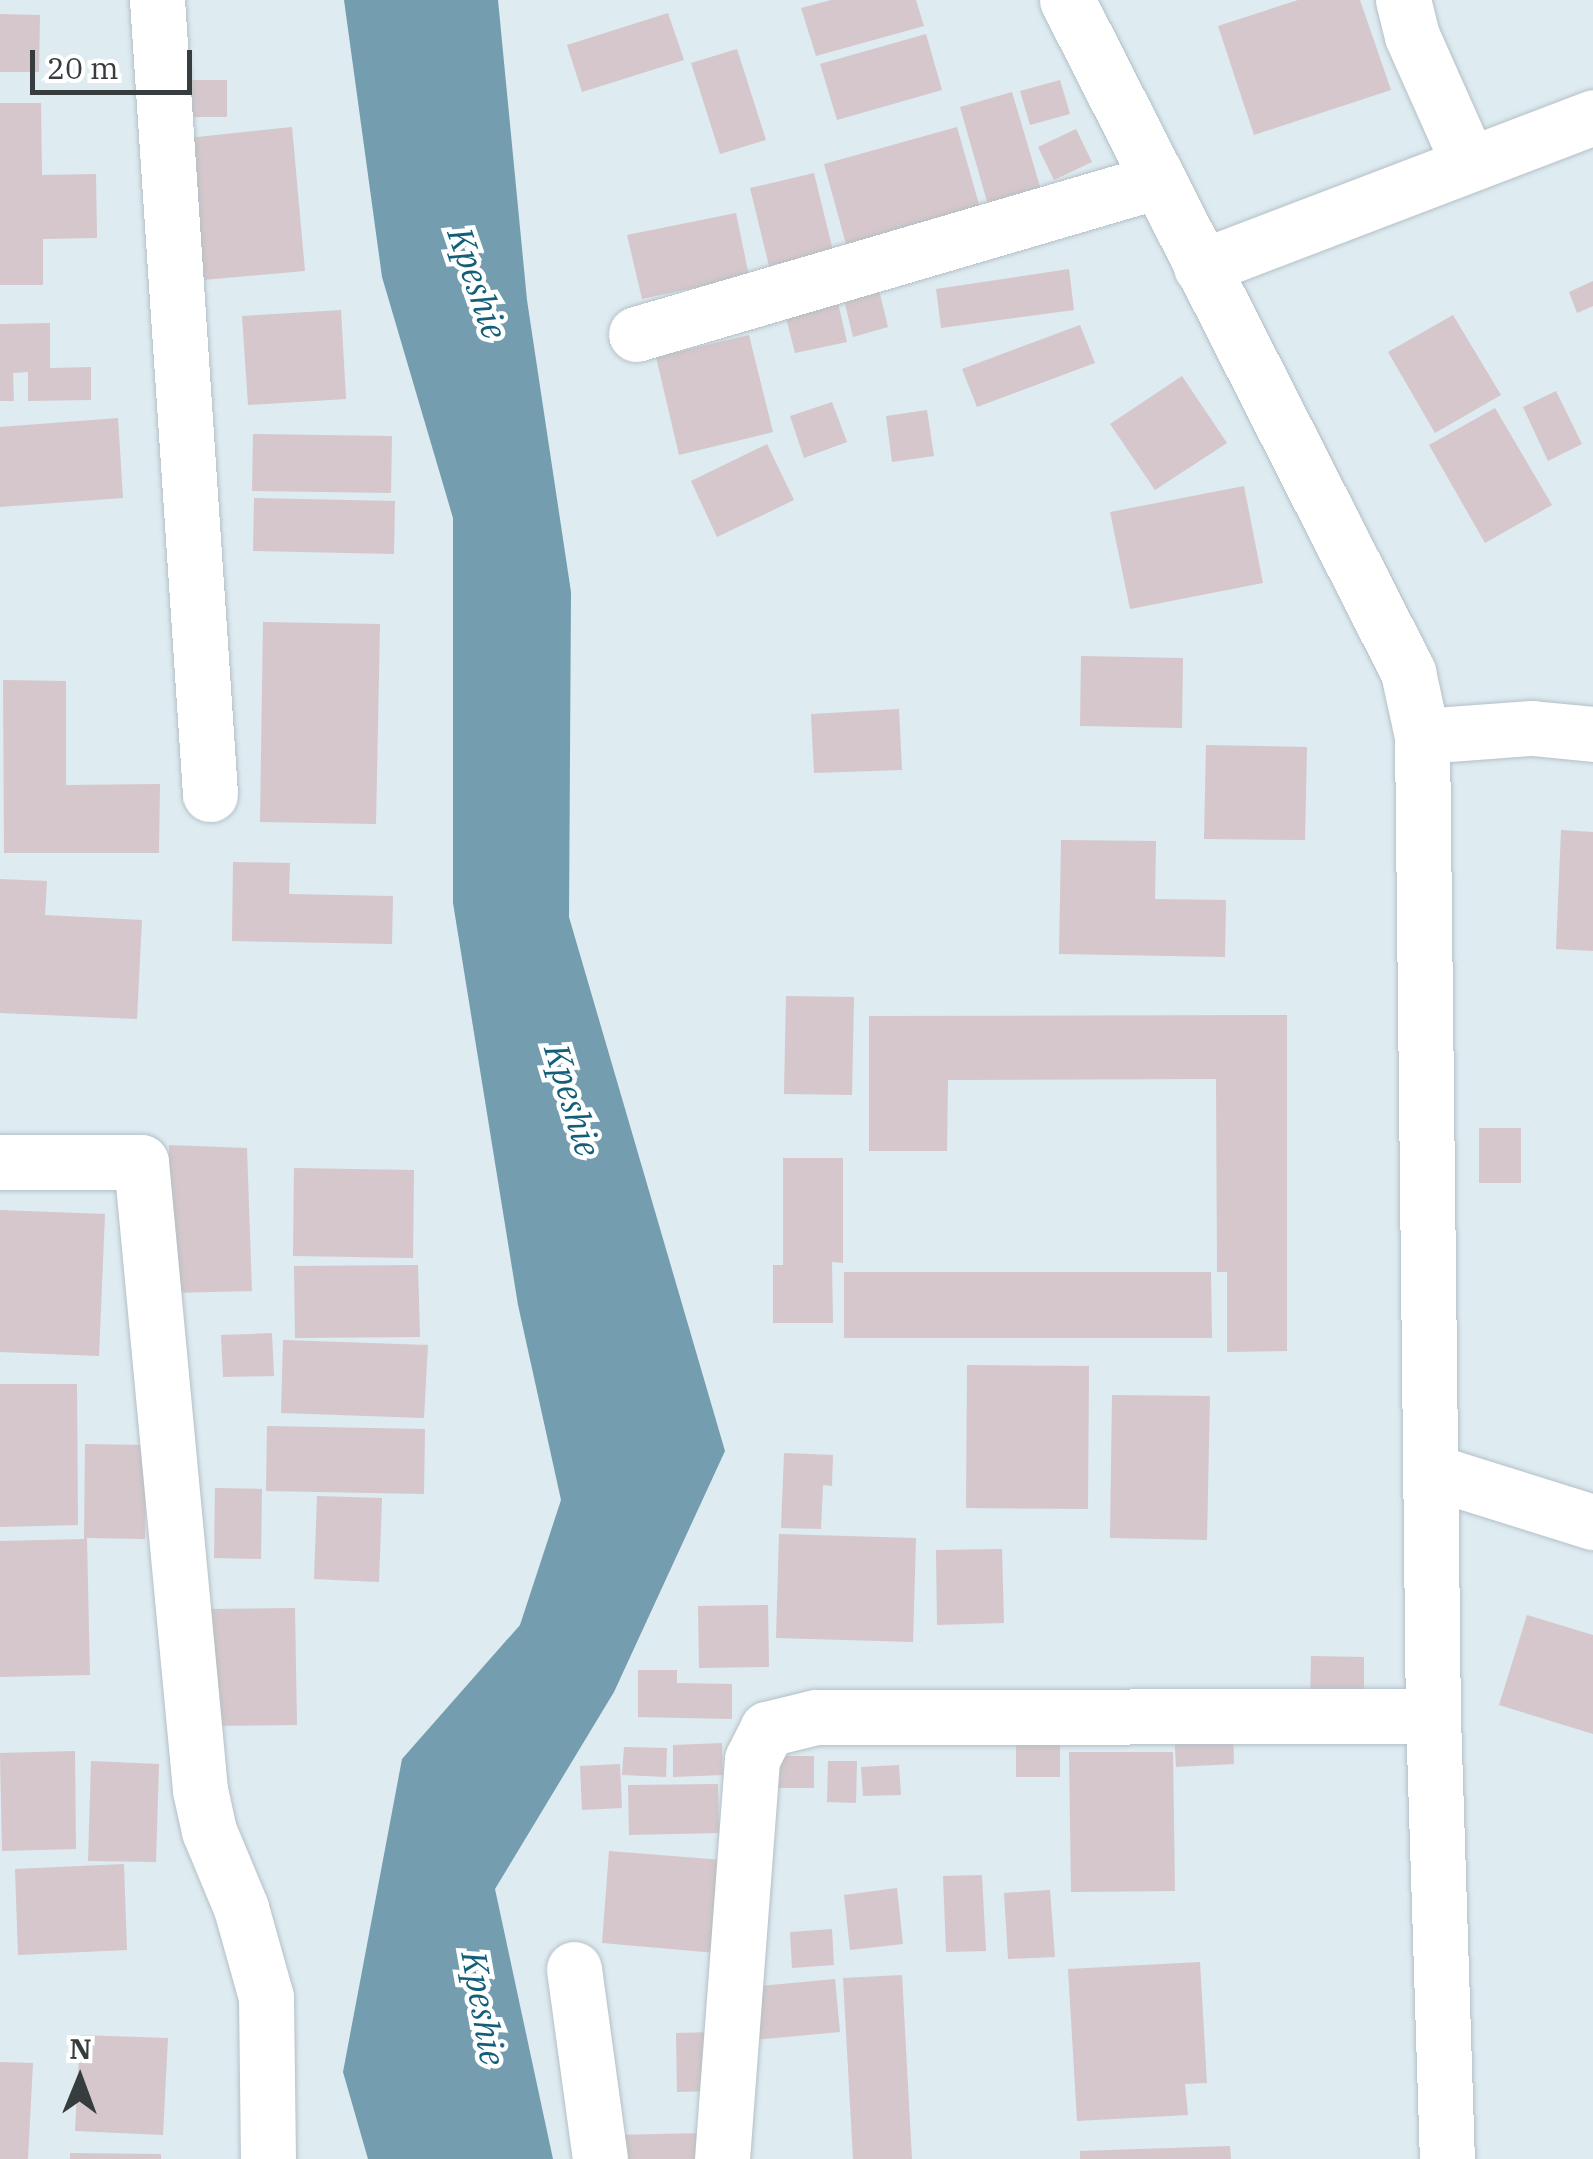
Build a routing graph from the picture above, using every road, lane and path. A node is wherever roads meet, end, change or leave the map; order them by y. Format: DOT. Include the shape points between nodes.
graph roads {
  1 [pos="157,0"];
  2 [pos="1067,0"];
  3 [pos="1403,0"];
  4 [pos="1593,117"];
  5 [pos="1468,164"];
  6 [pos="1158,181"];
  7 [pos="1201,267"];
  8 [pos="636,334"];
  9 [pos="1593,734"];
  10 [pos="1422,736"];
  11 [pos="210,794"];
  12 [pos="0,1162"];
  13 [pos="1433,1472"];
  14 [pos="1593,1522"];
  15 [pos="1432,1716"];
  16 [pos="574,1969"];
  17 [pos="268,2159"];
  18 [pos="600,2159"];
  19 [pos="722,2159"];
  20 [pos="1447,2159"];
  1 -- 11 [label="street"];
  2 -- 6 [label="street"];
  3 -- 5 [label="street"];
  4 -- 5 [label="street"];
  5 -- 7 [label="street"];
  6 -- 7 [label="street"];
  6 -- 8 [label="street"];
  7 -- 10 [label="street" via="1408,672"];
  9 -- 10 [label="street" via="1532,728"];
  10 -- 13 [label="street"];
  12 -- 17 [label="street" via="140,1162 200,1790 266,1997"];
  13 -- 14 [label="street"];
  13 -- 15 [label="street"];
  15 -- 19 [label="street" via="816,1717 767,1729 752,1758"];
  15 -- 20 [label="street"];
  16 -- 18 [label="street"];
}
